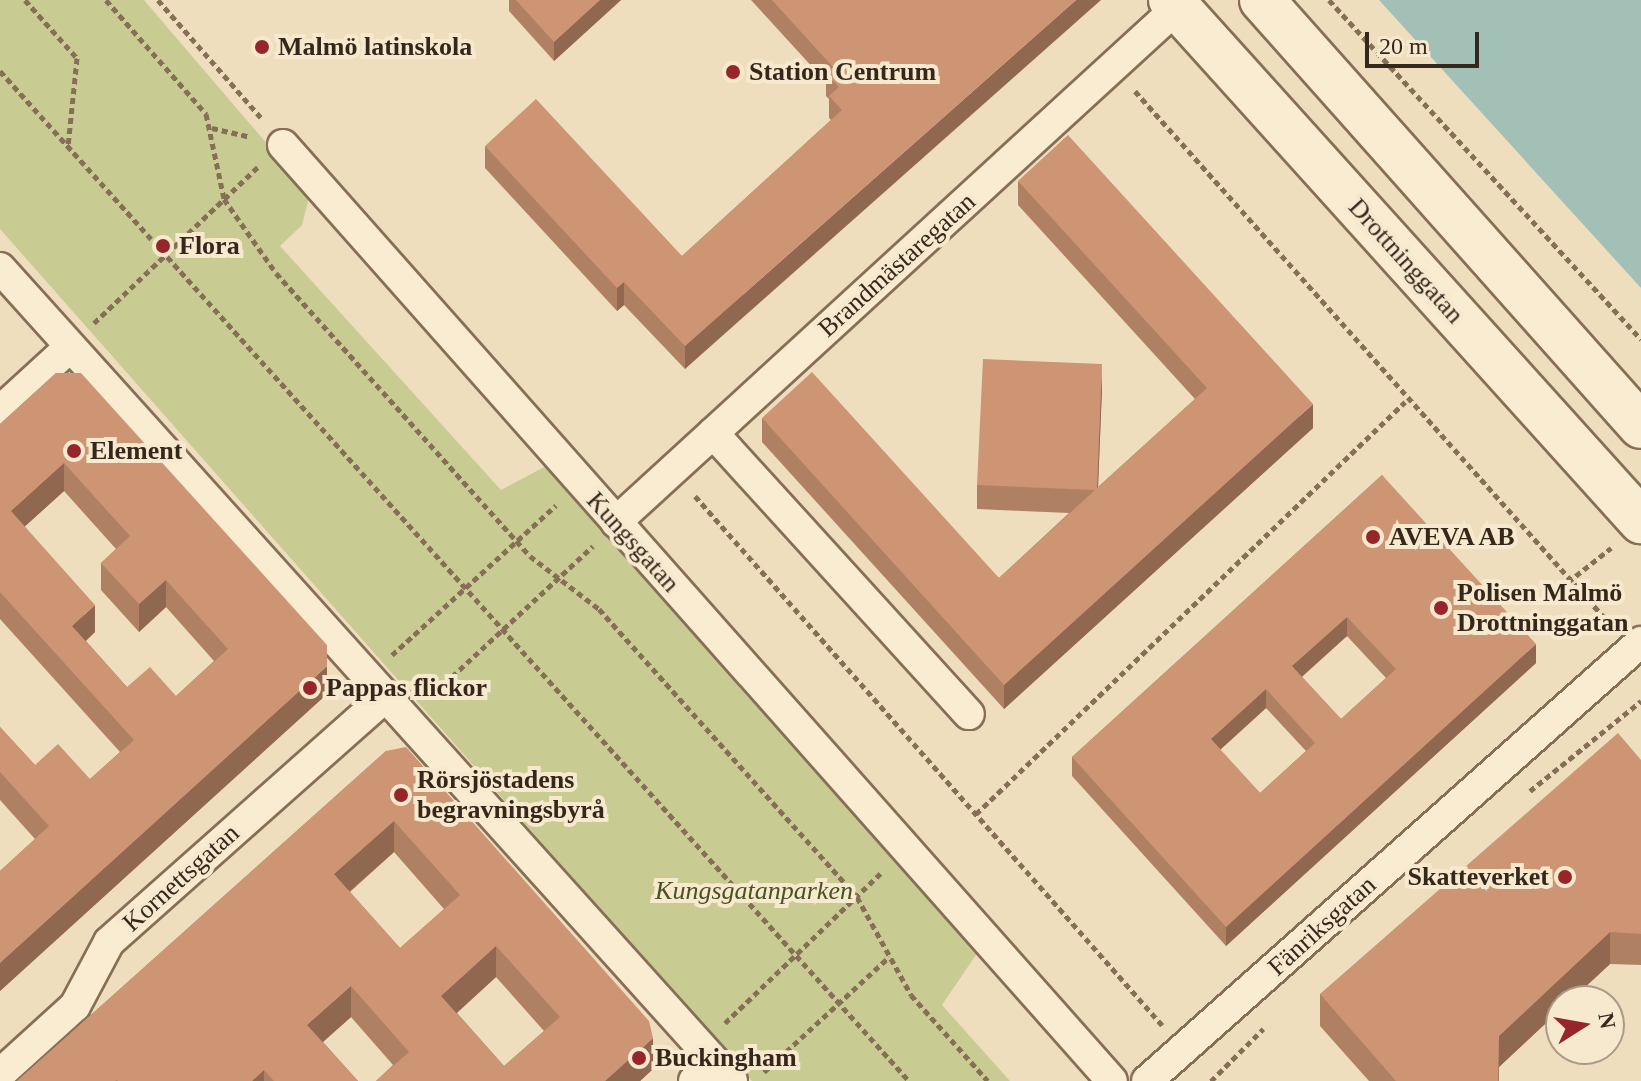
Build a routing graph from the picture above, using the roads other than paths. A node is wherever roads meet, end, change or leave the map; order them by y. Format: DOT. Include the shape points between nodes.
graph roads {
  1 [pos="1262,0"];
  2 [pos="1174,4"];
  3 [pos="283,145"];
  4 [pos="0,268"];
  5 [pos="70,347"];
  6 [pos="0,411"];
  7 [pos="1641,426"];
  8 [pos="713,433"];
  9 [pos="616,522"];
  10 [pos="1633,529"];
  11 [pos="1637,646"];
  12 [pos="375,688"];
  13 [pos="969,714"];
  14 [pos="710,1068"];
  15 [pos="0,1074"];
  16 [pos="1112,1081"];
  17 [pos="1147,1081"];
  1 -- 7 [label="main road"];
  2 -- 8 [label="street, Brandmästaregatan" via="1114,66"];
  2 -- 10 [label="main road, Drottninggatan"];
  3 -- 9 [label="street, Kungsgatan"];
  4 -- 5 [label="street"];
  5 -- 6 [label="street"];
  5 -- 12 [label="street"];
  8 -- 9 [label="street, Brandmästaregatan"];
  8 -- 13 [label="street"];
  9 -- 16 [label="street, Kungsgatan"];
  11 -- 17 [label="street, Fänriksgatan"];
  12 -- 14 [label="street"];
  12 -- 15 [label="street, Kornettsgatan" via="109,942 75,1006"];
}
